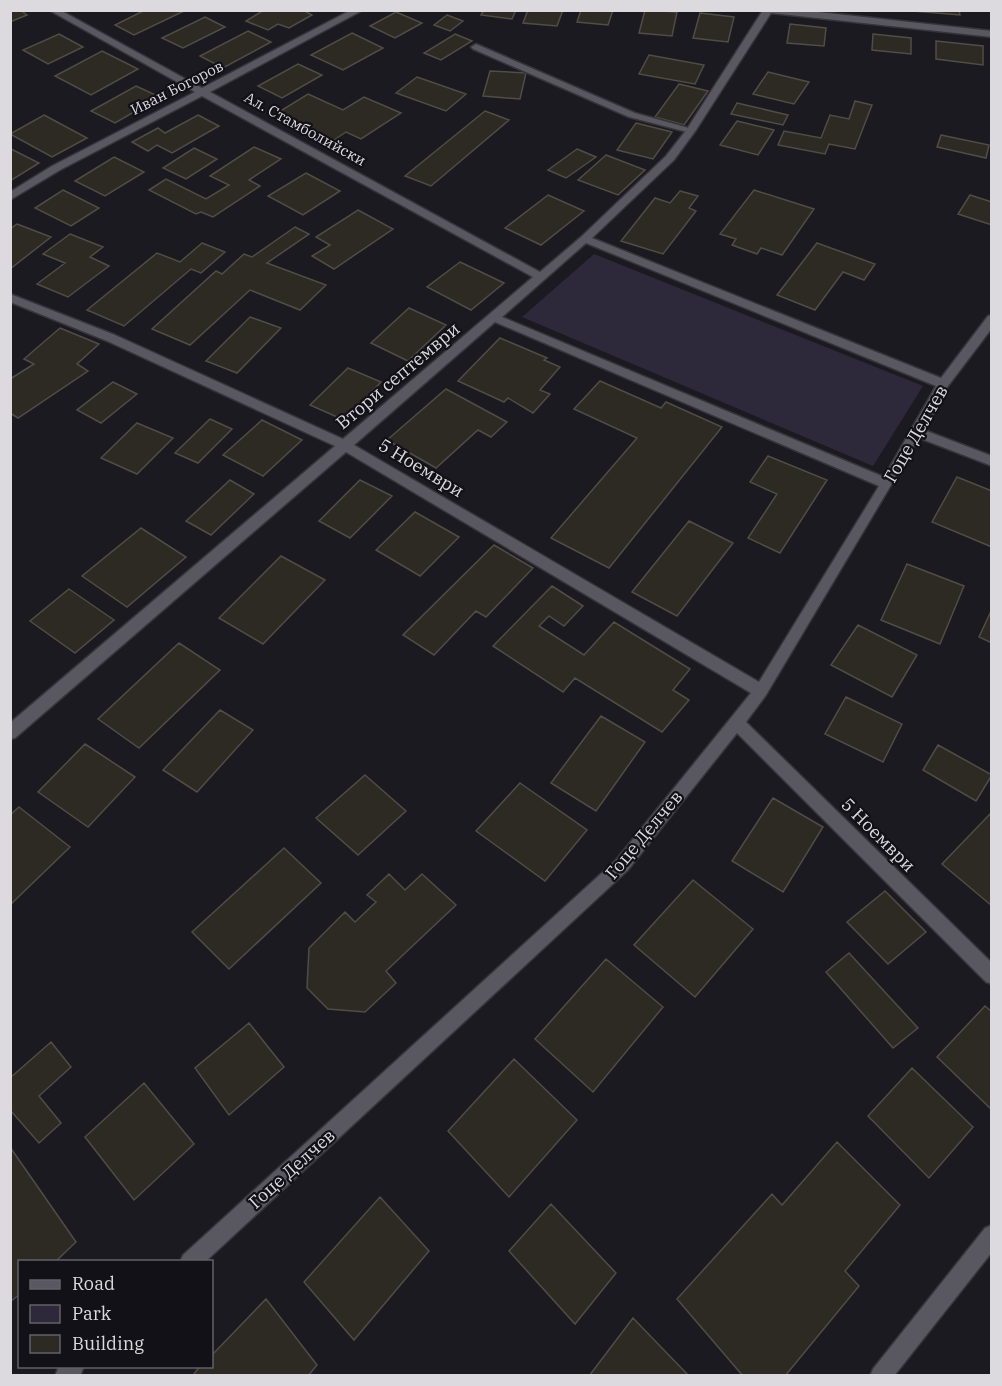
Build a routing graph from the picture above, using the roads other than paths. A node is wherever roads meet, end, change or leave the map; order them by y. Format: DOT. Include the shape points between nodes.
graph roads {
  1 [pos="53,10"];
  2 [pos="359,10"];
  3 [pos="770,10"];
  4 [pos="992,34"];
  5 [pos="476,46"];
  6 [pos="202,92"];
  7 [pos="691,130"];
  8 [pos="10,197"];
  9 [pos="585,239"];
  10 [pos="541,277"];
  11 [pos="10,298"];
  12 [pos="495,318"];
  13 [pos="992,320"];
  14 [pos="943,384"];
  15 [pos="916,432"];
  16 [pos="344,445"];
  17 [pos="992,462"];
  18 [pos="887,484"];
  19 [pos="761,691"];
  20 [pos="736,722"];
  21 [pos="10,733"];
  22 [pos="992,976"];
  23 [pos="992,1235"];
  24 [pos="192,1260"];
  25 [pos="880,1376"];
  1 -- 6 [label="street, Ал. Стамболийски"];
  2 -- 6 [label="street, Иван Богоров"];
  3 -- 4 [label="street"];
  3 -- 7 [label="street, Втори септември"];
  5 -- 7 [label="street" via="632,115"];
  6 -- 8 [label="street, Иван Богоров" via="56,168"];
  6 -- 10 [label="street, Ал. Стамболийски"];
  7 -- 9 [label="street, Втори септември" via="670,158"];
  9 -- 10 [label="street, Втори септември"];
  9 -- 14 [label="street"];
  10 -- 12 [label="street, Втори септември"];
  11 -- 16 [label="street, 5 Ноември" via="111,338"];
  12 -- 16 [label="street, Втори септември"];
  12 -- 18 [label="street"];
  13 -- 14 [label="street, Гоце Делчев"];
  14 -- 15 [label="street, Гоце Делчев"];
  15 -- 17 [label="street"];
  15 -- 18 [label="street, Гоце Делчев"];
  16 -- 19 [label="street, 5 Ноември"];
  16 -- 21 [label="street, Втори септември"];
  18 -- 19 [label="street, Гоце Делчев"];
  19 -- 20 [label="street, Гоце Делчев"];
  20 -- 22 [label="street, 5 Ноември"];
  20 -- 24 [label="street, Гоце Делчев" via="622,865"];
  23 -- 25 [label="street"];
}
